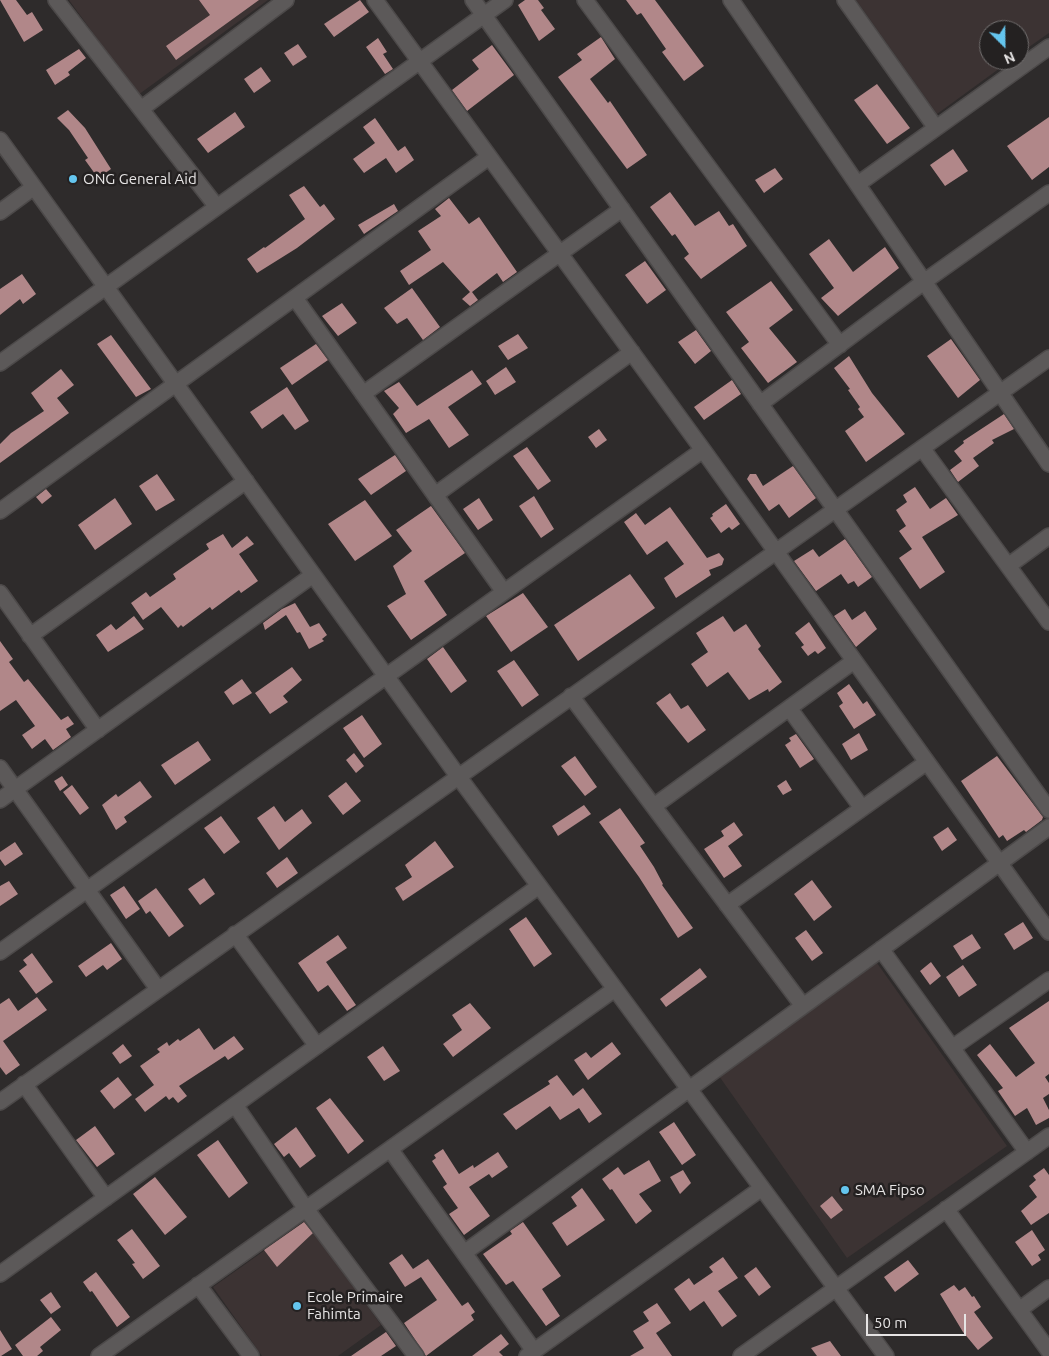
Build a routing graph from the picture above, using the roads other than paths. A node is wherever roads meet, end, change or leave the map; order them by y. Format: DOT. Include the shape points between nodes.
graph roads {
  1 [pos="56,0"];
  2 [pos="286,0"];
  3 [pos="375,0"];
  4 [pos="473,0"];
  5 [pos="505,0"];
  6 [pos="585,0"];
  7 [pos="846,0"];
  8 [pos="734,1"];
  9 [pos="484,16"];
  10 [pos="1049,47"];
  11 [pos="420,61"];
  12 [pos="141,109"];
  13 [pos="936,128"];
  14 [pos="0,140"];
  15 [pos="489,157"];
  16 [pos="858,184"];
  17 [pos="34,187"];
  18 [pos="1049,193"];
  19 [pos="217,207"];
  20 [pos="622,209"];
  21 [pos="0,212"];
  22 [pos="560,253"];
  23 [pos="925,281"];
  24 [pos="106,287"];
  25 [pos="295,298"];
  26 [pos="840,345"];
  27 [pos="632,352"];
  28 [pos="1049,358"];
  29 [pos="0,363"];
  30 [pos="176,384"];
  31 [pos="1001,392"];
  32 [pos="363,394"];
  33 [pos="760,404"];
  34 [pos="922,448"];
  35 [pos="704,450"];
  36 [pos="1049,464"];
  37 [pos="246,481"];
  38 [pos="435,494"];
  39 [pos="835,509"];
  40 [pos="0,511"];
  41 [pos="1049,536"];
  42 [pos="776,551"];
  43 [pos="1008,566"];
  44 [pos="313,575"];
  45 [pos="504,592"];
  46 [pos="0,593"];
  47 [pos="1049,622"];
  48 [pos="30,636"];
  49 [pos="854,660"];
  50 [pos="386,676"];
  51 [pos="571,696"];
  52 [pos="789,708"];
  53 [pos="98,730"];
  54 [pos="927,762"];
  55 [pos="0,768"];
  56 [pos="458,776"];
  57 [pos="15,789"];
  58 [pos="0,800"];
  59 [pos="654,806"];
  60 [pos="862,808"];
  61 [pos="1049,810"];
  62 [pos="1049,827"];
  63 [pos="1000,863"];
  64 [pos="540,886"];
  65 [pos="87,890"];
  66 [pos="728,905"];
  67 [pos="1049,932"];
  68 [pos="235,934"];
  69 [pos="881,949"];
  70 [pos="0,952"];
  71 [pos="1049,980"];
  72 [pos="615,988"];
  73 [pos="158,989"];
  74 [pos="803,1006"];
  75 [pos="317,1046"];
  76 [pos="952,1048"];
  77 [pos="24,1084"];
  78 [pos="689,1089"];
  79 [pos="0,1102"];
  80 [pos="234,1105"];
  81 [pos="1049,1136"];
  82 [pos="390,1149"];
  83 [pos="1027,1152"];
  84 [pos="762,1188"];
  85 [pos="106,1198"];
  86 [pos="306,1209"];
  87 [pos="946,1209"];
  88 [pos="464,1252"];
  89 [pos="0,1274"];
  90 [pos="198,1284"];
  91 [pos="836,1288"];
  92 [pos="1049,1288"];
  93 [pos="1019,1310"];
  94 [pos="1049,1351"];
  95 [pos="531,1354"];
  96 [pos="100,1356"];
  97 [pos="251,1356"];
  98 [pos="416,1356"];
  99 [pos="741,1356"];
  100 [pos="886,1356"];
  1 -- 12 [label="street"];
  2 -- 12 [label="street"];
  3 -- 11 [label="street"];
  4 -- 9 [label="street"];
  5 -- 9 [label="street"];
  6 -- 26 [label="street"];
  7 -- 13 [label="street"];
  8 -- 16 [label="street"];
  9 -- 11 [label="street"];
  9 -- 20 [label="street"];
  10 -- 13 [label="street"];
  11 -- 15 [label="street"];
  11 -- 19 [label="street"];
  12 -- 19 [label="street"];
  13 -- 16 [label="street"];
  14 -- 17 [label="street"];
  15 -- 22 [label="street"];
  15 -- 25 [label="street"];
  16 -- 23 [label="street"];
  17 -- 21 [label="street"];
  17 -- 24 [label="street"];
  18 -- 23 [label="street"];
  19 -- 24 [label="street"];
  20 -- 22 [label="street"];
  20 -- 33 [label="street"];
  22 -- 27 [label="street"];
  22 -- 32 [label="street"];
  23 -- 26 [label="street"];
  23 -- 31 [label="street"];
  24 -- 29 [label="street"];
  24 -- 30 [label="street"];
  25 -- 30 [label="street"];
  25 -- 32 [label="street"];
  26 -- 33 [label="street"];
  27 -- 35 [label="street"];
  27 -- 38 [label="street"];
  28 -- 31 [label="street"];
  30 -- 37 [label="street"];
  30 -- 40 [label="street"];
  31 -- 34 [label="street"];
  31 -- 36 [label="street"];
  32 -- 38 [label="street"];
  33 -- 39 [label="street"];
  34 -- 39 [label="street"];
  34 -- 43 [label="street"];
  35 -- 42 [label="street"];
  35 -- 45 [label="street"];
  37 -- 44 [label="street"];
  37 -- 48 [label="street"];
  38 -- 45 [label="street"];
  39 -- 42 [label="street"];
  39 -- 61 [label="street"];
  41 -- 43 [label="street"];
  42 -- 49 [label="street"];
  42 -- 51 [label="street"];
  43 -- 47 [label="street"];
  44 -- 50 [label="street"];
  44 -- 53 [label="street"];
  45 -- 50 [label="street"];
  46 -- 48 [label="street"];
  48 -- 53 [label="street"];
  49 -- 52 [label="street"];
  49 -- 54 [label="street"];
  50 -- 56 [label="street"];
  50 -- 65 [label="street"];
  51 -- 56 [label="street"];
  51 -- 59 [label="street"];
  52 -- 59 [label="street"];
  52 -- 60 [label="street"];
  53 -- 57 [label="street"];
  54 -- 60 [label="street"];
  54 -- 63 [label="street"];
  55 -- 57 [label="street"];
  56 -- 64 [label="street"];
  56 -- 68 [label="street"];
  57 -- 58 [label="street"];
  57 -- 65 [label="street"];
  59 -- 66 [label="street"];
  60 -- 66 [label="street"];
  62 -- 63 [label="street"];
  63 -- 67 [label="street"];
  63 -- 69 [label="street"];
  64 -- 72 [label="street"];
  64 -- 75 [label="street"];
  65 -- 70 [label="street"];
  65 -- 73 [label="street"];
  66 -- 74 [label="street"];
  68 -- 73 [label="street"];
  68 -- 75 [label="street"];
  69 -- 74 [label="street"];
  69 -- 76 [label="street"];
  71 -- 76 [label="street"];
  72 -- 78 [label="street"];
  72 -- 82 [label="street"];
  73 -- 77 [label="street"];
  74 -- 78 [label="street"];
  75 -- 80 [label="street"];
  76 -- 83 [label="street"];
  77 -- 79 [label="street"];
  77 -- 85 [label="street"];
  78 -- 84 [label="street"];
  78 -- 88 [label="street"];
  80 -- 85 [label="street"];
  80 -- 86 [label="street"];
  81 -- 83 [label="street"];
  82 -- 86 [label="street"];
  82 -- 88 [label="street"];
  83 -- 87 [label="street"];
  84 -- 91 [label="street"];
  84 -- 95 [label="street"];
  85 -- 89 [label="street"];
  86 -- 90 [label="street"];
  86 -- 98 [label="street"];
  87 -- 91 [label="street"];
  87 -- 93 [label="street"];
  88 -- 95 [label="street"];
  90 -- 96 [label="street"];
  90 -- 97 [label="street"];
  91 -- 99 [label="street"];
  91 -- 100 [label="street"];
  92 -- 93 [label="street"];
  93 -- 94 [label="street"];
}
